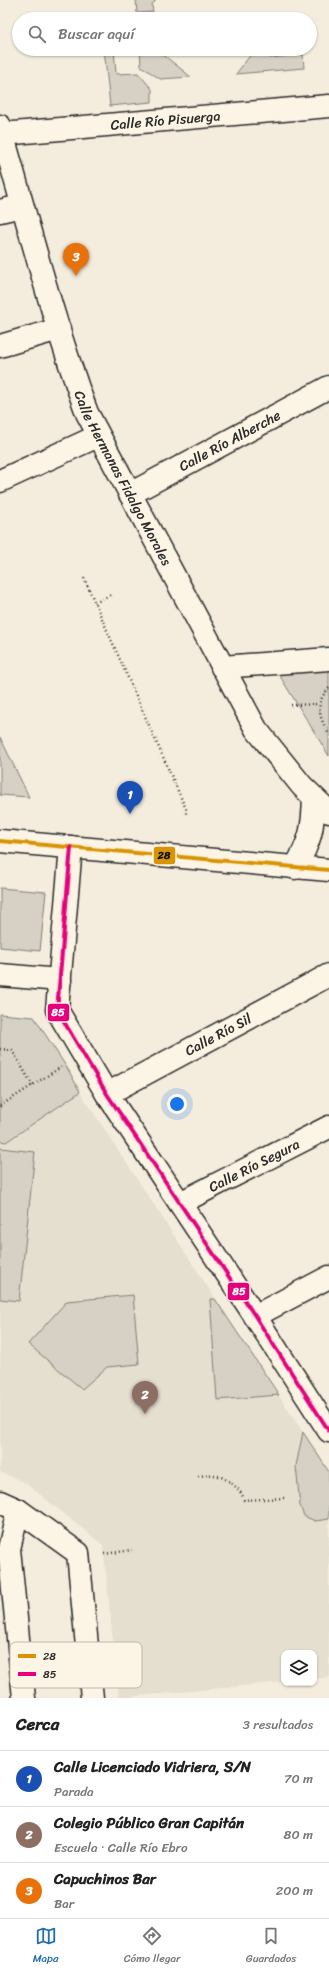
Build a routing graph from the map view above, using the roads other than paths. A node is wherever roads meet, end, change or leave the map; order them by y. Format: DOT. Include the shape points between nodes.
graph roads {
  1 [pos="329,106"];
  2 [pos="1,130"];
  3 [pos="21,206"];
  4 [pos="0,211"];
  5 [pos="59,329"];
  6 [pos="0,346"];
  7 [pos="329,387"];
  8 [pos="98,436"];
  9 [pos="0,481"];
  10 [pos="130,494"];
  11 [pos="329,660"];
  12 [pos="222,667"];
  13 [pos="321,805"];
  14 [pos="0,841"];
  15 [pos="71,847"];
  16 [pos="295,868"];
  17 [pos="329,870"];
  18 [pos="0,975"];
  19 [pos="329,975"];
  20 [pos="60,980"];
  21 [pos="107,1094"];
  22 [pos="329,1127"];
  23 [pos="180,1203"];
  24 [pos="329,1277"];
  25 [pos="255,1316"];
  26 [pos="327,1423"];
  27 [pos="9,1506"];
  28 [pos="18,1642"];
  29 [pos="87,1642"];
  30 [pos="23,1688"];
  31 [pos="91,1688"];
  32 [pos="24,1698"];
  33 [pos="92,1698"];
  1 -- 2 [label="street, Calle Río Pisuerga"];
  2 -- 3 [label="street, Calle Hermanas Fidalgo Morales"];
  3 -- 4 [label="street"];
  3 -- 5 [label="street, Calle Hermanas Fidalgo Morales"];
  5 -- 6 [label="street"];
  5 -- 8 [label="street, Calle Hermanas Fidalgo Morales" via="71,371"];
  7 -- 10 [label="street, Calle Río Alberche"];
  8 -- 9 [label="street"];
  8 -- 10 [label="street, Calle Hermanas Fidalgo Morales"];
  10 -- 12 [label="street, Calle Hermanas Fidalgo Morales"];
  11 -- 12 [label="street"];
  12 -- 13 [label="street, Calle Hermanas Fidalgo Morales" via="256,729 302,786"];
  13 -- 16 [label="street, Calle Hermanas Fidalgo Morales" via="306,849"];
  14 -- 15 [label="street"];
  15 -- 16 [label="street"];
  15 -- 20 [label="street"];
  16 -- 17 [label="street"];
  18 -- 20 [label="street"];
  19 -- 21 [label="street, Calle Río Sil"];
  20 -- 21 [label="street" via="57,1010"];
  21 -- 23 [label="street"];
  22 -- 23 [label="street, Calle Río Segura"];
  23 -- 25 [label="street"];
  24 -- 25 [label="street"];
  25 -- 26 [label="street"];
  27 -- 28 [label="street" via="9,1549"];
  27 -- 29 [label="street" via="78,1553"];
  30 -- 32 [label="street"];
  31 -- 33 [label="street"];
}
